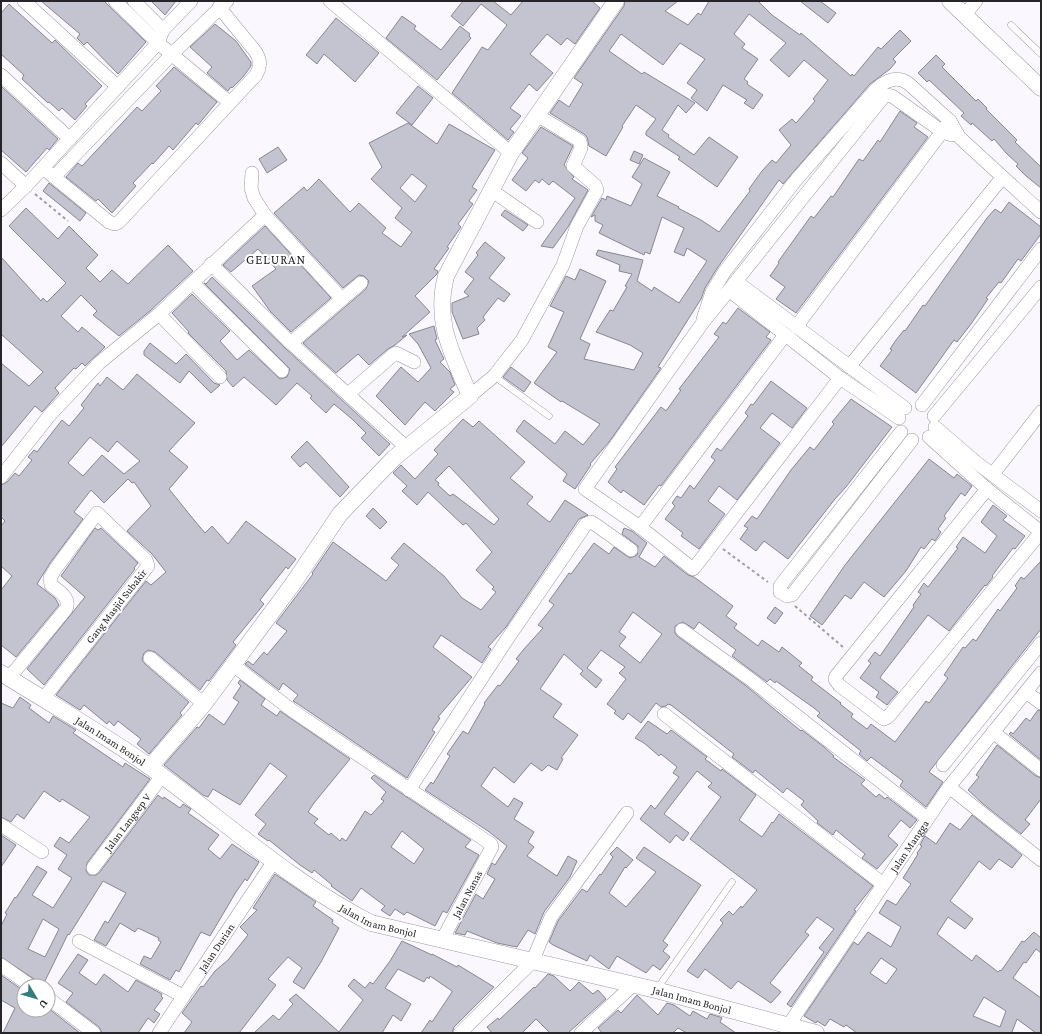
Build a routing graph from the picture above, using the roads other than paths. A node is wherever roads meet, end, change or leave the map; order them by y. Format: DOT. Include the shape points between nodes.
graph roads {
  1 [pos="24,1"];
  2 [pos="115,1"];
  3 [pos="134,1"];
  4 [pos="191,1"];
  5 [pos="330,1"];
  6 [pos="616,1"];
  7 [pos="950,1"];
  8 [pos="976,1"];
  9 [pos="223,4"];
  10 [pos="964,16"];
  11 [pos="1011,25"];
  12 [pos="163,30"];
  13 [pos="158,43"];
  14 [pos="172,54"];
  15 [pos="1041,54"];
  16 [pos="1,75"];
  17 [pos="118,87"];
  18 [pos="1041,88"];
  19 [pos="881,92"];
  20 [pos="228,102"];
  21 [pos="537,115"];
  22 [pos="947,127"];
  23 [pos="70,138"];
  24 [pos="510,154"];
  25 [pos="1,163"];
  26 [pos="43,168"];
  27 [pos="252,173"];
  28 [pos="54,176"];
  29 [pos="1002,178"];
  30 [pos="26,186"];
  31 [pos="491,190"];
  32 [pos="1,210"];
  33 [pos="1041,212"];
  34 [pos="265,215"];
  35 [pos="537,222"];
  36 [pos="1041,249"];
  37 [pos="211,264"];
  38 [pos="193,282"];
  39 [pos="361,283"];
  40 [pos="1041,288"];
  41 [pos="730,291"];
  42 [pos="712,292"];
  43 [pos="342,298"];
  44 [pos="159,314"];
  45 [pos="701,325"];
  46 [pos="796,327"];
  47 [pos="785,335"];
  48 [pos="291,343"];
  49 [pos="414,362"];
  50 [pos="849,367"];
  51 [pos="282,371"];
  52 [pos="494,376"];
  53 [pos="220,377"];
  54 [pos="840,378"];
  55 [pos="348,394"];
  56 [pos="470,396"];
  57 [pos="922,404"];
  58 [pos="1041,412"];
  59 [pos="902,413"];
  60 [pos="549,416"];
  61 [pos="933,426"];
  62 [pos="901,432"];
  63 [pos="912,440"];
  64 [pos="407,448"];
  65 [pos="993,474"];
  66 [pos="1,477"];
  67 [pos="987,489"];
  68 [pos="1041,511"];
  69 [pos="640,527"];
  70 [pos="1041,532"];
  71 [pos="631,550"];
  72 [pos="682,630"];
  73 [pos="1041,643"];
  74 [pos="150,658"];
  75 [pos="233,665"];
  76 [pos="1041,673"];
  77 [pos="5,675"];
  78 [pos="1026,692"];
  79 [pos="43,699"];
  80 [pos="1041,703"];
  81 [pos="204,704"];
  82 [pos="664,714"];
  83 [pos="993,732"];
  84 [pos="943,765"];
  85 [pos="1041,770"];
  86 [pos="156,771"];
  87 [pos="949,787"];
  88 [pos="409,790"];
  89 [pos="627,813"];
  90 [pos="927,818"];
  91 [pos="1,825"];
  92 [pos="42,852"];
  93 [pos="1041,860"];
  94 [pos="274,861"];
  95 [pos="93,868"];
  96 [pos="732,882"];
  97 [pos="883,884"];
  98 [pos="442,940"];
  99 [pos="79,941"];
  100 [pos="532,962"];
  101 [pos="1,965"];
  102 [pos="20,978"];
  103 [pos="633,985"];
  104 [pos="656,990"];
  105 [pos="183,996"];
  106 [pos="56,1004"];
  107 [pos="788,1026"];
  108 [pos="94,1033"];
  109 [pos="159,1033"];
  110 [pos="460,1033"];
  111 [pos="581,1033"];
  112 [pos="816,1033"];
  1 -- 17 [label="street"];
  2 -- 13 [label="street"];
  3 -- 12 [label="street"];
  4 -- 12 [label="street"];
  5 -- 24 [label="street"];
  6 -- 21 [label="street"];
  7 -- 10 [label="street"];
  8 -- 10 [label="street"];
  9 -- 14 [label="street"];
  9 -- 20 [label="street" via="260,59 260,68 256,75"];
  10 -- 18 [label="street"];
  11 -- 15 [label="lane"];
  12 -- 13 [label="street"];
  13 -- 14 [label="street"];
  13 -- 17 [label="street"];
  14 -- 20 [label="street"];
  14 -- 28 [label="street"];
  16 -- 23 [label="street"];
  17 -- 23 [label="street"];
  19 -- 22 [label="street"];
  19 -- 22 [label="street" via="887,80 905,81"];
  19 -- 41 [label="street"];
  19 -- 42 [label="street" via="796,180 725,271"];
  20 -- 28 [label="street" via="115,224 107,221"];
  21 -- 24 [label="street"];
  21 -- 52 [label="street" via="580,141 581,148 573,166 595,185 597,190 577,226 563,265 522,340"];
  22 -- 29 [label="street"];
  22 -- 46 [label="street"];
  23 -- 26 [label="street"];
  24 -- 31 [label="street"];
  25 -- 30 [label="street"];
  26 -- 28 [label="street"];
  26 -- 30 [label="street"];
  27 -- 34 [label="street" via="251,188 254,198"];
  29 -- 33 [label="street"];
  29 -- 50 [label="street"];
  30 -- 32 [label="street"];
  31 -- 35 [label="street"];
  31 -- 56 [label="street" via="446,276 441,292 441,310 449,346"];
  34 -- 37 [label="street"];
  34 -- 43 [label="street"];
  36 -- 57 [label="street"];
  37 -- 38 [label="street"];
  37 -- 48 [label="street"];
  38 -- 44 [label="street"];
  38 -- 51 [label="street"];
  39 -- 43 [label="street"];
  40 -- 61 [label="street"];
  41 -- 42 [label="street"];
  41 -- 45 [label="street"];
  41 -- 46 [label="street"];
  41 -- 47 [label="street"];
  42 -- 45 [label="street"];
  43 -- 48 [label="street"];
  44 -- 53 [label="street"];
  44 -- 66 [label="street" via="99,363 49,416"];
  45 -- 69 [label="street" via="584,488"];
  46 -- 50 [label="street"];
  47 -- 54 [label="street"];
  47 -- 69 [label="street"];
  48 -- 55 [label="street"];
  49 -- 55 [label="street" via="396,353"];
  50 -- 59 [label="street"];
  52 -- 56 [label="street"];
  52 -- 60 [label="lane"];
  54 -- 59 [label="street"];
  54 -- 69 [label="street" via="695,567 691,569"];
  55 -- 64 [label="street"];
  56 -- 64 [label="street"];
  57 -- 59 [label="street" via="910,405"];
  57 -- 61 [label="street" via="932,411"];
  58 -- 65 [label="street"];
  59 -- 62 [label="street"];
  61 -- 63 [label="street" via="924,440"];
  61 -- 65 [label="street"];
  61 -- 67 [label="street"];
  62 -- 63 [label="street"];
  62 -- 63 [label="street" via="783,593 792,595"];
  64 -- 75 [label="street" via="340,514"];
  65 -- 68 [label="street"];
  67 -- 70 [label="street"];
  67 -- 70 [label="street" via="835,679 839,685 884,719 888,717"];
  71 -- 88 [label="street" via="591,522 586,524"];
  72 -- 90 [label="street" via="750,679"];
  73 -- 84 [label="street"];
  74 -- 81 [label="street"];
  75 -- 81 [label="street"];
  75 -- 88 [label="street" via="293,711"];
  76 -- 78 [label="street, Jalan Mangga"];
  77 -- 79 [label="street, Jalan Imam Bonjol"];
  77 -- 79 [label="street, Gang Masjid Subakir" via="66,609 66,598 51,585 50,578 95,513 100,514 146,560 148,566"];
  78 -- 80 [label="street"];
  78 -- 83 [label="street, Jalan Mangga"];
  79 -- 86 [label="street, Jalan Imam Bonjol"];
  81 -- 86 [label="street"];
  82 -- 97 [label="street"];
  83 -- 85 [label="street"];
  83 -- 87 [label="street, Jalan Mangga"];
  86 -- 94 [label="street, Jalan Imam Bonjol"];
  86 -- 95 [label="street, Jalan Langsep V"];
  87 -- 90 [label="street, Jalan Mangga"];
  87 -- 93 [label="street"];
  88 -- 98 [label="street, Jalan Nanas" via="489,841 492,847"];
  89 -- 100 [label="street" via="551,917"];
  90 -- 97 [label="street, Jalan Mangga"];
  91 -- 92 [label="street"];
  94 -- 98 [label="street, Jalan Imam Bonjol" via="348,911 371,923"];
  94 -- 105 [label="street, Jalan Durian"];
  96 -- 104 [label="lane"];
  97 -- 107 [label="street, Jalan Mangga"];
  98 -- 100 [label="street, Jalan Imam Bonjol"];
  99 -- 105 [label="street"];
  100 -- 103 [label="street, Jalan Imam Bonjol"];
  100 -- 110 [label="street"];
  101 -- 102 [label="street"];
  103 -- 104 [label="street, Jalan Imam Bonjol"];
  103 -- 111 [label="street"];
  104 -- 107 [label="street, Jalan Imam Bonjol"];
  105 -- 109 [label="street, Jalan Durian"];
  106 -- 108 [label="street"];
  107 -- 112 [label="street, Jalan Imam Bonjol"];
}
